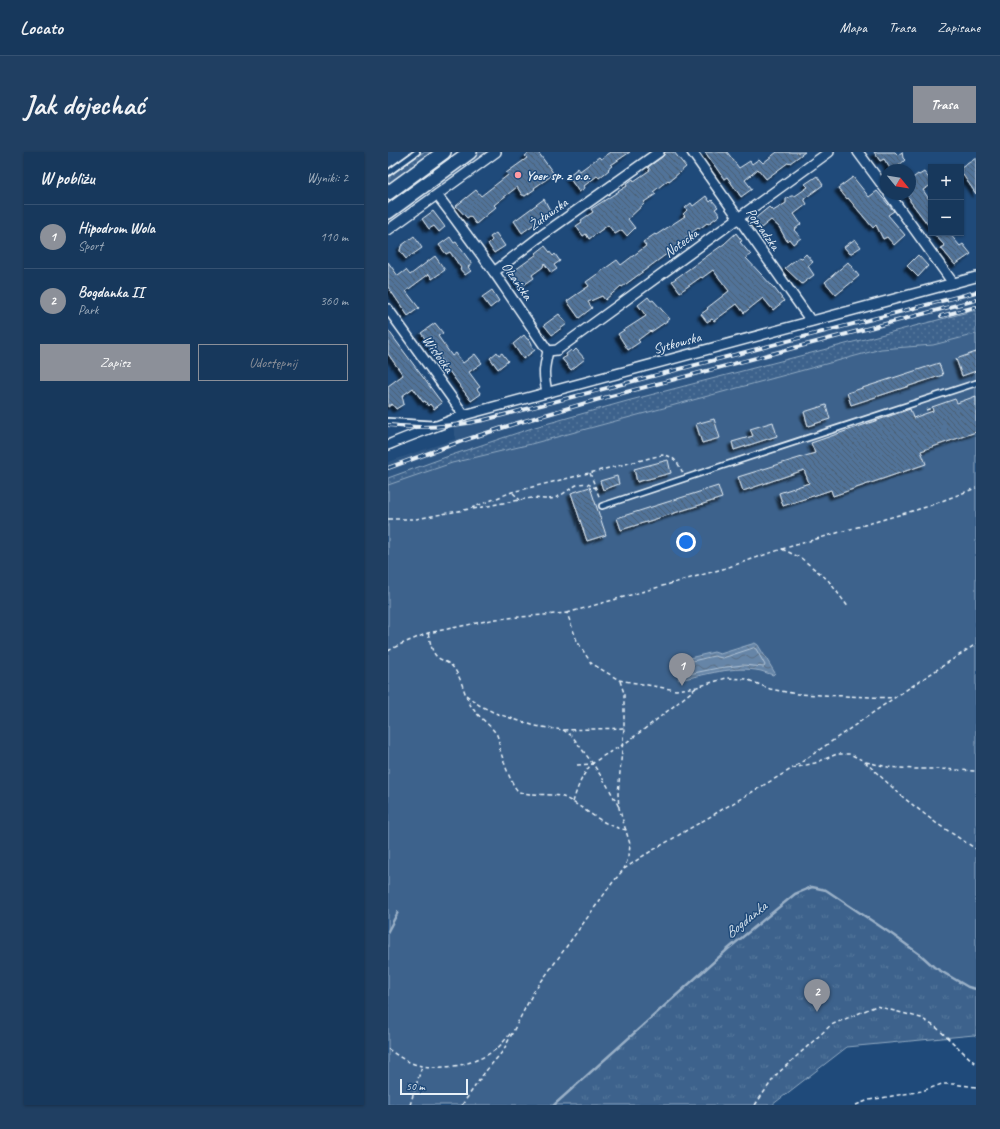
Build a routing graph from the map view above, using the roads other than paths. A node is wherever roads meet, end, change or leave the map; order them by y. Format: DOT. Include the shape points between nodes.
graph roads {
  1 [pos="417,152"];
  2 [pos="444,152"];
  3 [pos="470,152"];
  4 [pos="496,152"];
  5 [pos="659,152"];
  6 [pos="692,152"];
  7 [pos="829,152"];
  8 [pos="858,152"];
  9 [pos="388,173"];
  10 [pos="880,182"];
  11 [pos="388,193"];
  12 [pos="437,195"];
  13 [pos="893,200"];
  14 [pos="388,212"];
  15 [pos="738,219"];
  16 [pos="388,230"];
  17 [pos="494,272"];
  18 [pos="976,276"];
  19 [pos="953,283"];
  20 [pos="388,309"];
  21 [pos="811,321"];
  22 [pos="548,351"];
  23 [pos="976,384"];
  24 [pos="547,392"];
  25 [pos="464,415"];
  26 [pos="388,421"];
  27 [pos="443,424"];
  28 [pos="388,445"];
  29 [pos="602,506"];
  1 -- 9 [label="lane"];
  2 -- 11 [label="main road"];
  3 -- 14 [label="main road"];
  4 -- 12 [label="street"];
  5 -- 17 [label="street, Żuławska"];
  6 -- 15 [label="street, Popradzka"];
  7 -- 15 [label="street, Notecka"];
  8 -- 10 [label="street"];
  12 -- 16 [label="street"];
  12 -- 17 [label="street, Olzańska"];
  13 -- 19 [label="street"];
  15 -- 21 [label="street, Popradzka"];
  15 -- 22 [label="street, Notecka" via="557,350"];
  17 -- 22 [label="street, Olzańska"];
  18 -- 19 [label="street, Sytkowska"];
  19 -- 21 [label="street, Sytkowska"];
  20 -- 25 [label="street, Wisłocka"];
  21 -- 24 [label="street, Sytkowska"];
  22 -- 24 [label="street" via="543,377"];
  23 -- 29 [label="lane"];
  24 -- 25 [label="street, Sytkowska"];
  25 -- 27 [label="street, Sytkowska"];
  26 -- 27 [label="lane"];
  27 -- 28 [label="street, Sytkowska"];
}
